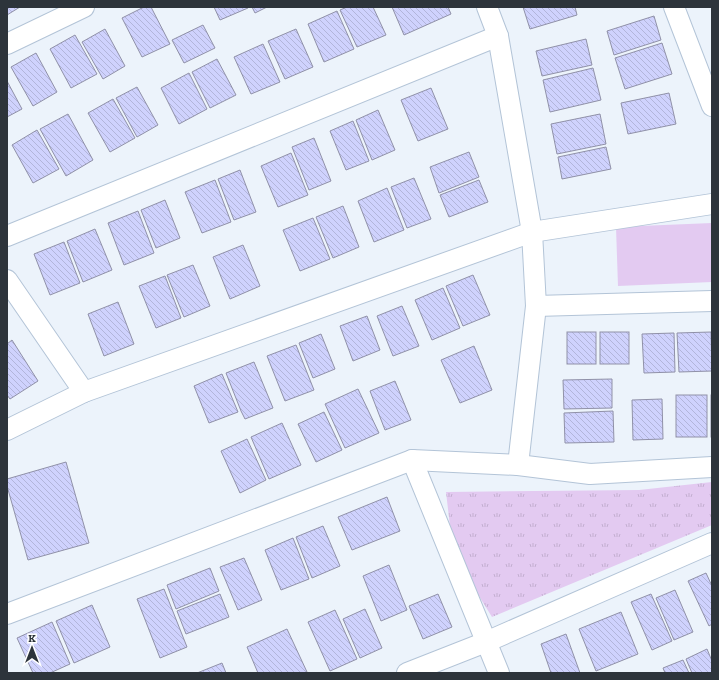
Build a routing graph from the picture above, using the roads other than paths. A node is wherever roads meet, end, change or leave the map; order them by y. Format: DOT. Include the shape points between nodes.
graph roads {
  1 [pos="84,7"];
  2 [pos="487,7"];
  3 [pos="674,7"];
  4 [pos="498,36"];
  5 [pos="7,44"];
  6 [pos="712,106"];
  7 [pos="712,204"];
  8 [pos="532,232"];
  9 [pos="7,236"];
  10 [pos="7,280"];
  11 [pos="712,301"];
  12 [pos="536,306"];
  13 [pos="84,392"];
  14 [pos="7,430"];
  15 [pos="412,460"];
  16 [pos="518,465"];
  17 [pos="712,467"];
  18 [pos="712,543"];
  19 [pos="7,614"];
  20 [pos="486,642"];
  21 [pos="407,673"];
  22 [pos="499,673"];
  1 -- 5 [label="street"];
  2 -- 4 [label="street"];
  3 -- 6 [label="street"];
  4 -- 8 [label="street"];
  4 -- 9 [label="street"];
  7 -- 8 [label="street"];
  8 -- 12 [label="street"];
  8 -- 13 [label="street"];
  10 -- 13 [label="street"];
  11 -- 12 [label="street"];
  12 -- 16 [label="street"];
  13 -- 14 [label="street"];
  15 -- 16 [label="street"];
  15 -- 19 [label="street"];
  15 -- 20 [label="street"];
  16 -- 17 [label="street" via="590,474"];
  18 -- 20 [label="street"];
  20 -- 21 [label="street"];
  20 -- 22 [label="street"];
}
